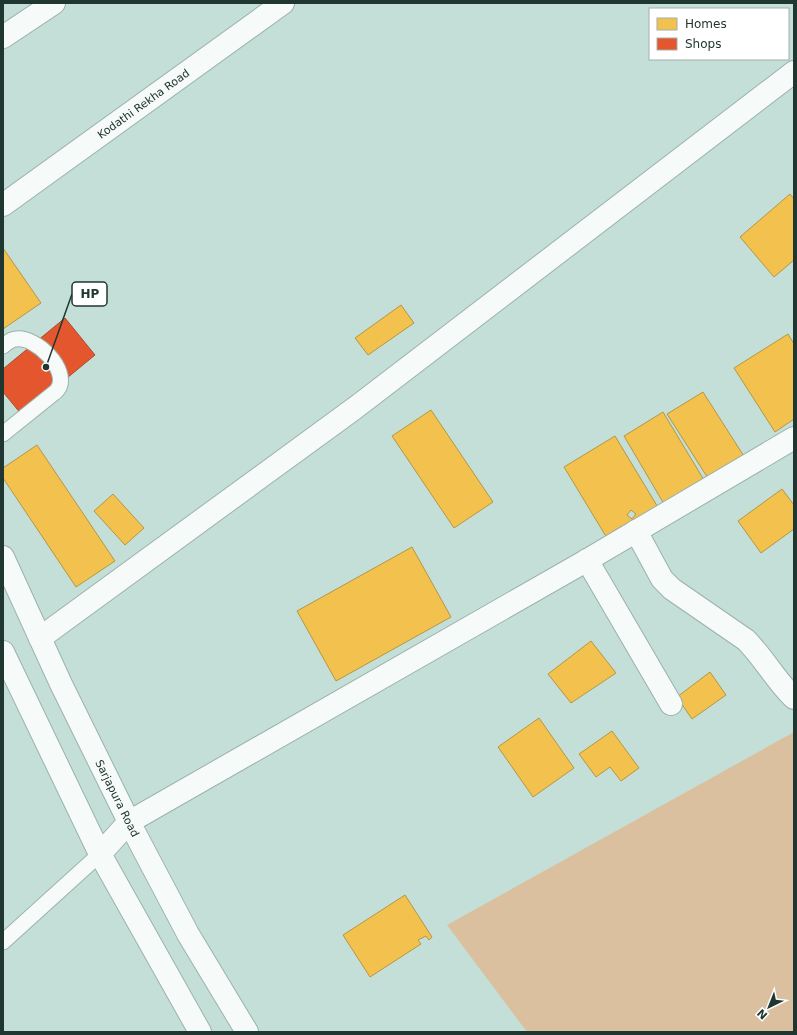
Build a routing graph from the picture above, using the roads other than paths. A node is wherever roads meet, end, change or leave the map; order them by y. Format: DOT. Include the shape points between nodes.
graph roads {
  1 [pos="54,3"];
  2 [pos="283,3"];
  3 [pos="3,37"];
  4 [pos="794,72"];
  5 [pos="3,205"];
  6 [pos="3,346"];
  7 [pos="3,434"];
  8 [pos="794,438"];
  9 [pos="636,531"];
  10 [pos="3,557"];
  11 [pos="587,560"];
  12 [pos="40,638"];
  13 [pos="3,652"];
  14 [pos="794,698"];
  15 [pos="671,704"];
  16 [pos="129,822"];
  17 [pos="100,854"];
  18 [pos="3,942"];
  19 [pos="200,1032"];
  20 [pos="247,1032"];
  1 -- 3 [label="street"];
  2 -- 5 [label="street, Kodathi Rekha Road"];
  4 -- 12 [label="street" via="355,408"];
  6 -- 7 [label="lane" via="17,338 37,344 57,366 60,380 59,388 54,393"];
  8 -- 9 [label="street"];
  9 -- 11 [label="street"];
  9 -- 14 [label="street" via="662,579 672,589 746,640"];
  10 -- 12 [label="street, Sarjapura Road"];
  11 -- 15 [label="street"];
  11 -- 16 [label="street"];
  12 -- 16 [label="street, Sarjapura Road"];
  13 -- 17 [label="street"];
  16 -- 17 [label="street"];
  16 -- 20 [label="street, Sarjapura Road" via="188,934"];
  17 -- 18 [label="lane"];
  17 -- 19 [label="street"];
}
